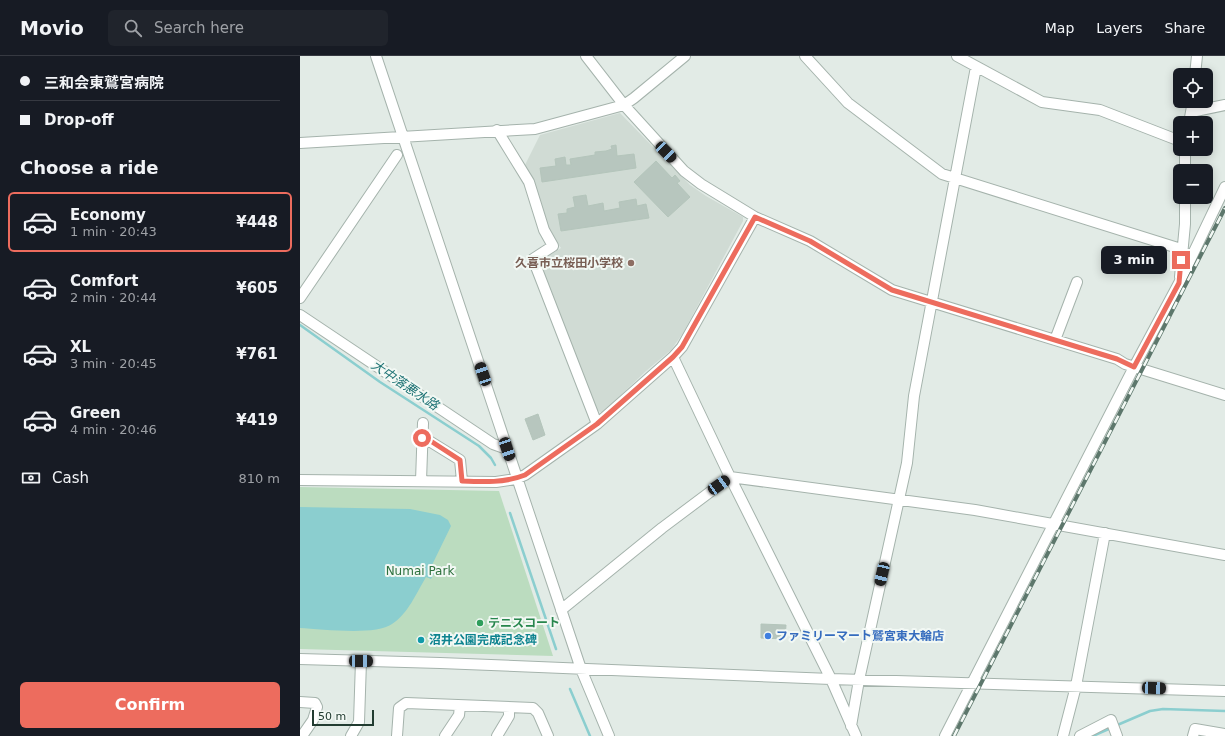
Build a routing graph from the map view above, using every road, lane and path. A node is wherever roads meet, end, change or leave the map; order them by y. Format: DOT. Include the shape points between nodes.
graph roads {
  1 [pos="376,56"];
  2 [pos="586,56"];
  3 [pos="685,56"];
  4 [pos="805,56"];
  5 [pos="958,56"];
  6 [pos="1197,56"];
  7 [pos="976,67"];
  8 [pos="1196,68"];
  9 [pos="624,104"];
  10 [pos="1225,105"];
  11 [pos="1191,108"];
  12 [pos="1191,112"];
  13 [pos="1190,116"];
  14 [pos="497,130"];
  15 [pos="403,137"];
  16 [pos="1173,138"];
  17 [pos="300,143"];
  18 [pos="397,155"];
  19 [pos="955,177"];
  20 [pos="1225,187"];
  21 [pos="1185,204"];
  22 [pos="755,217"];
  23 [pos="1181,249"];
  24 [pos="1077,282"];
  25 [pos="1179,283"];
  26 [pos="300,298"];
  27 [pos="931,303"];
  28 [pos="300,315"];
  29 [pos="1055,340"];
  30 [pos="673,357"];
  31 [pos="1134,367"];
  32 [pos="1225,395"];
  33 [pos="422,423"];
  34 [pos="597,424"];
  35 [pos="422,438"];
  36 [pos="507,449"];
  37 [pos="730,477"];
  38 [pos="516,479"];
  39 [pos="300,480"];
  40 [pos="421,481"];
  41 [pos="462,481"];
  42 [pos="899,498"];
  43 [pos="1055,523"];
  44 [pos="1105,533"];
  45 [pos="1225,555"];
  46 [pos="561,610"];
  47 [pos="300,659"];
  48 [pos="361,661"];
  49 [pos="581,669"];
  50 [pos="831,679"];
  51 [pos="859,680"];
  52 [pos="971,683"];
  53 [pos="1076,686"];
  54 [pos="1225,691"];
  55 [pos="300,702"];
  56 [pos="460,706"];
  57 [pos="509,708"];
  58 [pos="851,726"];
  59 [pos="1116,734"];
  60 [pos="1225,734"];
  61 [pos="302,736"];
  62 [pos="351,736"];
  63 [pos="397,736"];
  64 [pos="445,736"];
  65 [pos="497,736"];
  66 [pos="548,736"];
  67 [pos="609,736"];
  68 [pos="856,736"];
  69 [pos="946,736"];
  70 [pos="1063,736"];
  71 [pos="1080,736"];
  72 [pos="1193,736"];
  1 -- 15 [label="street"];
  2 -- 9 [label="street"];
  3 -- 9 [label="street"];
  4 -- 19 [label="street" via="848,103 931,167 942,174"];
  5 -- 7 [label="street"];
  6 -- 8 [label="street"];
  7 -- 16 [label="street" via="1042,102 1100,110"];
  7 -- 19 [label="street"];
  9 -- 14 [label="street" via="535,129"];
  9 -- 22 [label="street" via="693,179"];
  10 -- 12 [label="street"];
  11 -- 12 [label="street"];
  12 -- 13 [label="street"];
  14 -- 15 [label="street"];
  14 -- 34 [label="street" via="529,182 544,230 554,246 533,259"];
  15 -- 17 [label="street"];
  15 -- 36 [label="street"];
  18 -- 26 [label="street"];
  19 -- 23 [label="street"];
  19 -- 27 [label="street"];
  20 -- 25 [label="street"];
  21 -- 23 [label="street"];
  22 -- 27 [label="street" via="810,241 892,290"];
  22 -- 30 [label="street" via="690,334"];
  23 -- 25 [label="street"];
  24 -- 29 [label="street"];
  25 -- 31 [label="street"];
  27 -- 29 [label="street"];
  27 -- 42 [label="street" via="914,396 907,463"];
  28 -- 36 [label="street" via="492,444"];
  29 -- 31 [label="street" via="1117,359"];
  30 -- 34 [label="street"];
  30 -- 37 [label="street"];
  31 -- 32 [label="street"];
  31 -- 43 [label="street"];
  33 -- 35 [label="street"];
  34 -- 38 [label="street"];
  35 -- 40 [label="street"];
  35 -- 41 [label="street" via="426,438 460,460"];
  36 -- 38 [label="street"];
  37 -- 42 [label="street"];
  37 -- 46 [label="street"];
  37 -- 50 [label="street"];
  38 -- 41 [label="street" via="496,482"];
  38 -- 46 [label="street"];
  39 -- 40 [label="street"];
  40 -- 41 [label="street"];
  42 -- 43 [label="street"];
  42 -- 51 [label="street"];
  43 -- 44 [label="street"];
  43 -- 52 [label="street"];
  44 -- 45 [label="street"];
  44 -- 53 [label="street"];
  46 -- 49 [label="street"];
  47 -- 48 [label="street"];
  48 -- 49 [label="street"];
  48 -- 62 [label="street" via="359,722"];
  49 -- 50 [label="street"];
  49 -- 67 [label="street"];
  50 -- 51 [label="street"];
  50 -- 58 [label="street"];
  51 -- 52 [label="street"];
  51 -- 58 [label="street"];
  52 -- 53 [label="street"];
  52 -- 69 [label="street"];
  53 -- 54 [label="street"];
  53 -- 70 [label="street"];
  55 -- 61 [label="street" via="315,703 317,707 313,720"];
  56 -- 57 [label="street"];
  56 -- 63 [label="street" via="403,703 399,708"];
  56 -- 64 [label="street" via="459,715"];
  57 -- 65 [label="street" via="509,716"];
  57 -- 66 [label="street" via="536,710"];
  58 -- 68 [label="street"];
  59 -- 71 [label="street" via="1111,720"];
  60 -- 72 [label="street" via="1195,729"];
}
